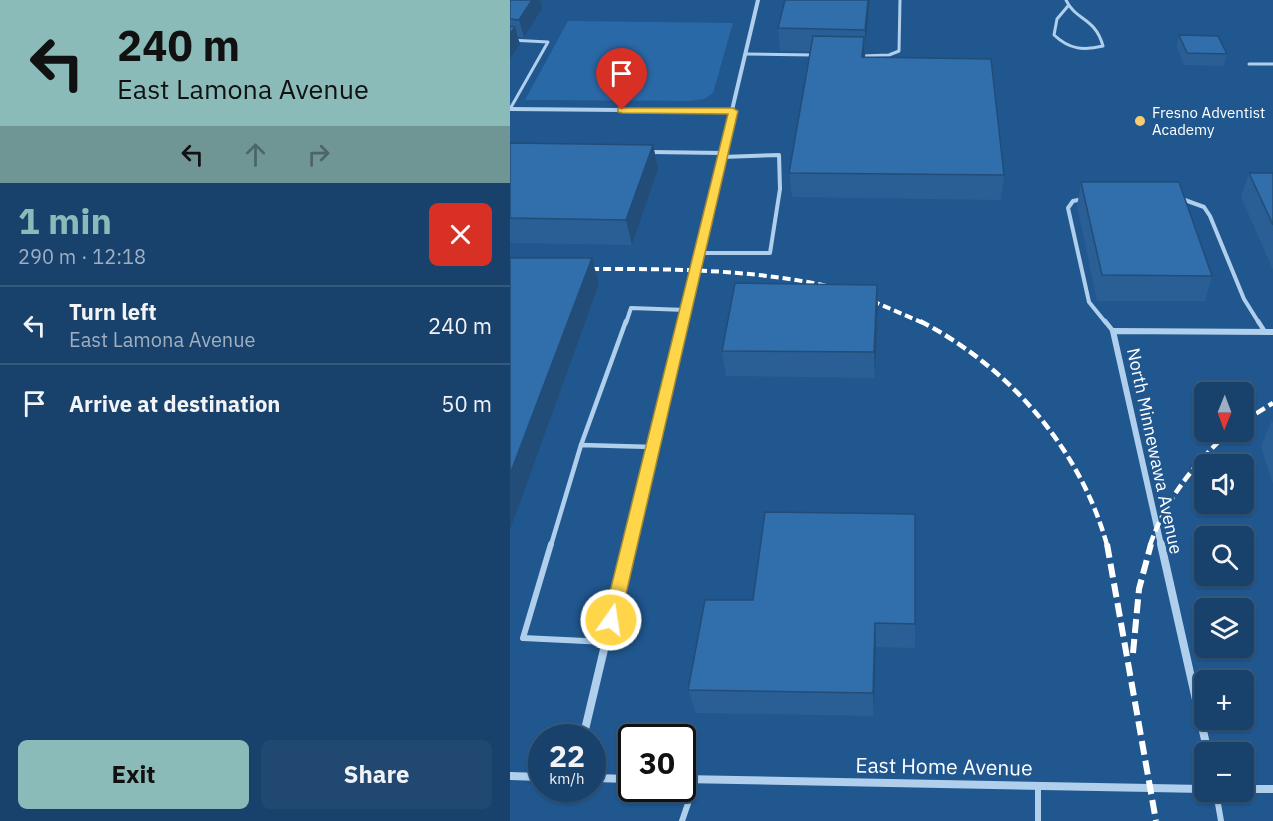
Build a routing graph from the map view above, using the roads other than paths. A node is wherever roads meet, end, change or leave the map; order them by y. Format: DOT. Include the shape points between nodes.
graph roads {
  1 [pos="758,0"];
  2 [pos="900,0"];
  3 [pos="1066,0"];
  4 [pos="1068,6"];
  5 [pos="510,40"];
  6 [pos="746,54"];
  7 [pos="820,55"];
  8 [pos="856,56"];
  9 [pos="1249,64"];
  10 [pos="1273,64"];
  11 [pos="510,109"];
  12 [pos="733,111"];
  13 [pos="644,152"];
  14 [pos="723,155"];
  15 [pos="1089,198"];
  16 [pos="1172,199"];
  17 [pos="700,253"];
  18 [pos="686,310"];
  19 [pos="1113,332"];
  20 [pos="1265,332"];
  21 [pos="1273,332"];
  22 [pos="581,445"];
  23 [pos="653,447"];
  24 [pos="606,642"];
  25 [pos="586,724"];
  26 [pos="1206,742"];
  27 [pos="510,776"];
  28 [pos="528,777"];
  29 [pos="696,780"];
  30 [pos="1038,786"];
  31 [pos="1194,789"];
  32 [pos="1254,789"];
  33 [pos="1273,789"];
  34 [pos="688,802"];
  35 [pos="1218,802"];
  36 [pos="682,821"];
  37 [pos="1038,821"];
  38 [pos="1221,821"];
  1 -- 6 [label="street"];
  2 -- 8 [label="lane" via="899,51"];
  3 -- 4 [label="lane"];
  4 -- 4 [label="lane" via="1057,19 1054,35 1063,44 1087,51 1103,46 1101,32"];
  5 -- 11 [label="lane" via="548,42"];
  6 -- 7 [label="lane"];
  6 -- 12 [label="street"];
  9 -- 10 [label="lane"];
  11 -- 12 [label="street"];
  12 -- 14 [label="street"];
  13 -- 14 [label="lane"];
  14 -- 17 [label="street"];
  14 -- 17 [label="lane" via="779,155 780,189 770,253"];
  15 -- 19 [label="lane" via="1074,201 1068,208 1089,302"];
  16 -- 20 [label="lane" via="1204,207 1241,291"];
  17 -- 18 [label="street"];
  18 -- 22 [label="lane" via="631,308"];
  18 -- 23 [label="street"];
  19 -- 20 [label="street"];
  19 -- 26 [label="street, North Minnewawa Avenue"];
  20 -- 21 [label="street"];
  22 -- 23 [label="lane"];
  22 -- 24 [label="lane" via="523,638"];
  23 -- 24 [label="street"];
  24 -- 25 [label="street"];
  27 -- 28 [label="street"];
  29 -- 30 [label="street, East Home Avenue"];
  30 -- 31 [label="street, East Home Avenue"];
  30 -- 37 [label="lane"];
  32 -- 33 [label="street"];
  34 -- 36 [label="lane"];
  35 -- 38 [label="lane"];
}
